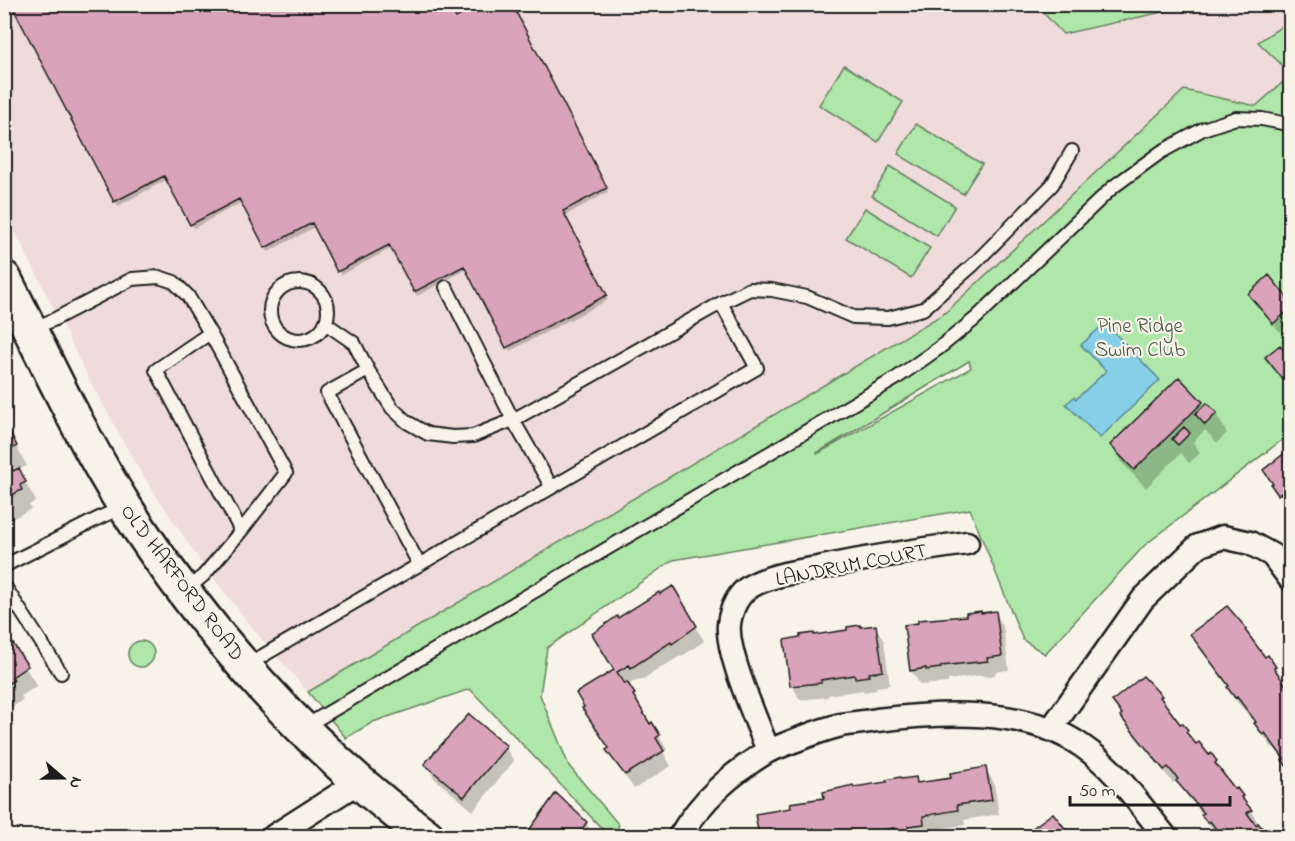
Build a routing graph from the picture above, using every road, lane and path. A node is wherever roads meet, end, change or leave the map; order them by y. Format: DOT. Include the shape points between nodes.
graph roads {
  1 [pos="1290,128"];
  2 [pos="1072,151"];
  3 [pos="4,278"];
  4 [pos="446,287"];
  5 [pos="721,303"];
  6 [pos="325,323"];
  7 [pos="30,330"];
  8 [pos="210,333"];
  9 [pos="368,370"];
  10 [pos="513,420"];
  11 [pos="551,486"];
  12 [pos="125,507"];
  13 [pos="241,531"];
  14 [pos="967,543"];
  15 [pos="418,564"];
  16 [pos="4,566"];
  17 [pos="1290,579"];
  18 [pos="4,585"];
  19 [pos="185,591"];
  20 [pos="245,666"];
  21 [pos="61,673"];
  22 [pos="303,728"];
  23 [pos="1051,729"];
  24 [pos="768,751"];
  25 [pos="360,781"];
  26 [pos="274,837"];
  27 [pos="427,837"];
  28 [pos="680,837"];
  29 [pos="1165,837"];
  1 -- 22 [label="lane" via="1262,119 1236,118 1203,129 1161,152 1113,187 975,319 895,379"];
  2 -- 5 [label="lane" via="1038,200 923,309 888,318 853,317 807,297 750,289"];
  3 -- 7 [label="street, OLD HARFORD ROAD"];
  4 -- 10 [label="lane"];
  5 -- 10 [label="lane"];
  5 -- 11 [label="lane" via="757,368"];
  6 -- 6 [label="lane" via="327,304 317,288 308,283 289,283 270,304 272,323 285,336 303,340 320,331"];
  6 -- 9 [label="lane" via="354,343"];
  7 -- 8 [label="lane" via="132,279 159,277 174,282 188,296"];
  7 -- 12 [label="street, OLD HARFORD ROAD"];
  8 -- 13 [label="lane" via="286,472"];
  8 -- 13 [label="lane" via="156,370"];
  9 -- 10 [label="lane" via="392,408 429,434 473,436"];
  9 -- 15 [label="lane" via="327,393"];
  10 -- 11 [label="lane"];
  11 -- 15 [label="lane"];
  12 -- 16 [label="lane"];
  12 -- 19 [label="street, OLD HARFORD ROAD"];
  13 -- 19 [label="lane"];
  14 -- 24 [label="street, LANDRUM COURT" via="772,577 740,595 732,609 729,645"];
  15 -- 20 [label="lane"];
  17 -- 23 [label="street" via="1272,555 1250,543 1223,537 1197,546 1143,599"];
  18 -- 21 [label="lane"];
  19 -- 20 [label="street, OLD HARFORD ROAD"];
  20 -- 22 [label="street, OLD HARFORD ROAD"];
  22 -- 25 [label="street, OLD HARFORD ROAD"];
  23 -- 24 [label="street" via="970,714 913,716 841,725"];
  23 -- 29 [label="street" via="1082,745 1116,774"];
  24 -- 28 [label="street" via="713,791"];
  25 -- 26 [label="street"];
  25 -- 27 [label="street, OLD HARFORD ROAD"];
}
